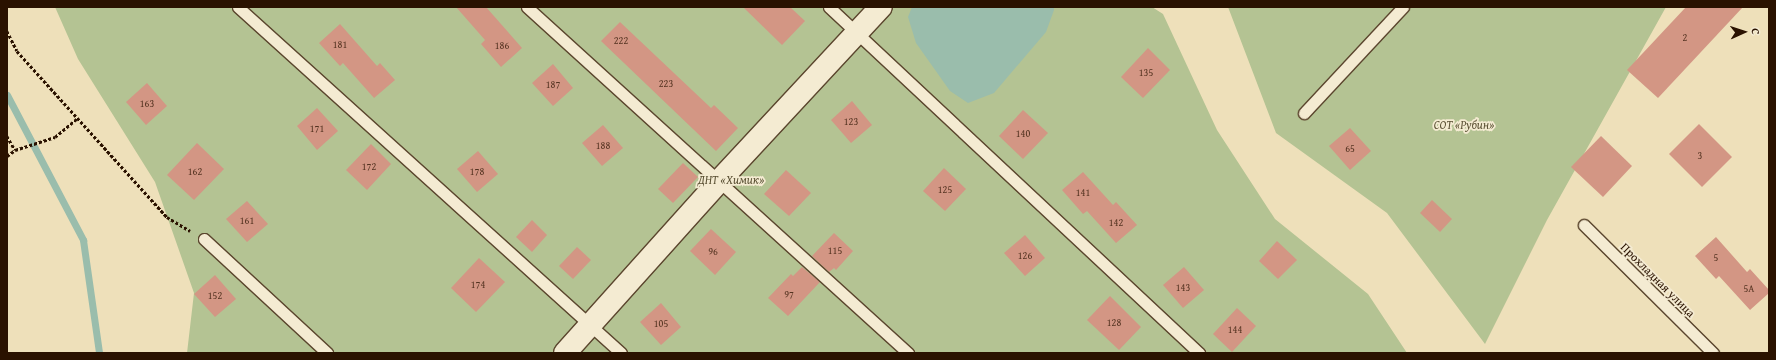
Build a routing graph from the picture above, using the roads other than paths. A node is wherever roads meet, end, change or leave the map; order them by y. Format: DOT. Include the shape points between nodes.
graph roads {
  1 [pos="238,7"];
  2 [pos="527,7"];
  3 [pos="829,7"];
  4 [pos="881,7"];
  5 [pos="1403,7"];
  6 [pos="858,33"];
  7 [pos="1304,113"];
  8 [pos="720,180"];
  9 [pos="1584,224"];
  10 [pos="204,238"];
  11 [pos="590,326"];
  12 [pos="327,353"];
  13 [pos="565,353"];
  14 [pos="620,353"];
  15 [pos="908,353"];
  16 [pos="1199,353"];
  17 [pos="1713,353"];
  1 -- 11 [label="lane"];
  2 -- 8 [label="lane"];
  3 -- 6 [label="lane"];
  4 -- 6 [label="street"];
  5 -- 7 [label="lane"];
  6 -- 8 [label="street"];
  6 -- 16 [label="lane"];
  8 -- 11 [label="street"];
  8 -- 15 [label="lane"];
  9 -- 17 [label="lane, Прохладная улица"];
  10 -- 12 [label="lane"];
  11 -- 13 [label="street"];
  11 -- 14 [label="lane"];
}
